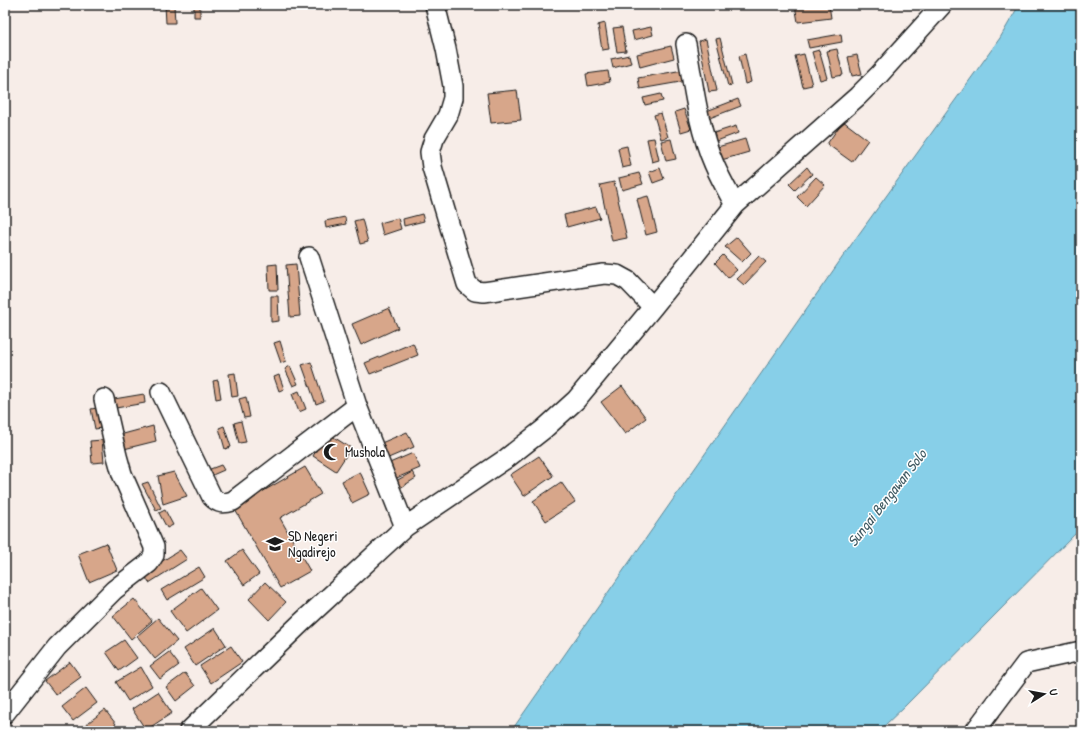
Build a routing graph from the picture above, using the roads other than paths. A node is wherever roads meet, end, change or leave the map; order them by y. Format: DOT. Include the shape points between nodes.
graph roads {
  1 [pos="435,5"];
  2 [pos="942,5"];
  3 [pos="686,44"];
  4 [pos="735,205"];
  5 [pos="309,257"];
  6 [pos="653,307"];
  7 [pos="161,392"];
  8 [pos="104,400"];
  9 [pos="357,406"];
  10 [pos="405,527"];
  11 [pos="1081,651"];
  12 [pos="5,713"];
  13 [pos="189,731"];
  14 [pos="975,731"];
  1 -- 6 [label="street" via="446,49 453,98 448,115 434,139 430,152 432,167 467,284 475,291 484,292 604,274 617,275 628,281"];
  2 -- 4 [label="street" via="858,96"];
  3 -- 4 [label="street" via="706,140 714,164"];
  4 -- 6 [label="street"];
  5 -- 9 [label="street"];
  6 -- 10 [label="street" via="576,400 544,429 507,458"];
  7 -- 9 [label="street" via="212,497 217,502 226,503 233,501"];
  8 -- 12 [label="street" via="122,474 154,546 154,555 114,590 57,647"];
  9 -- 10 [label="street"];
  10 -- 13 [label="street" via="306,617"];
  11 -- 14 [label="street" via="1026,663"];
}
